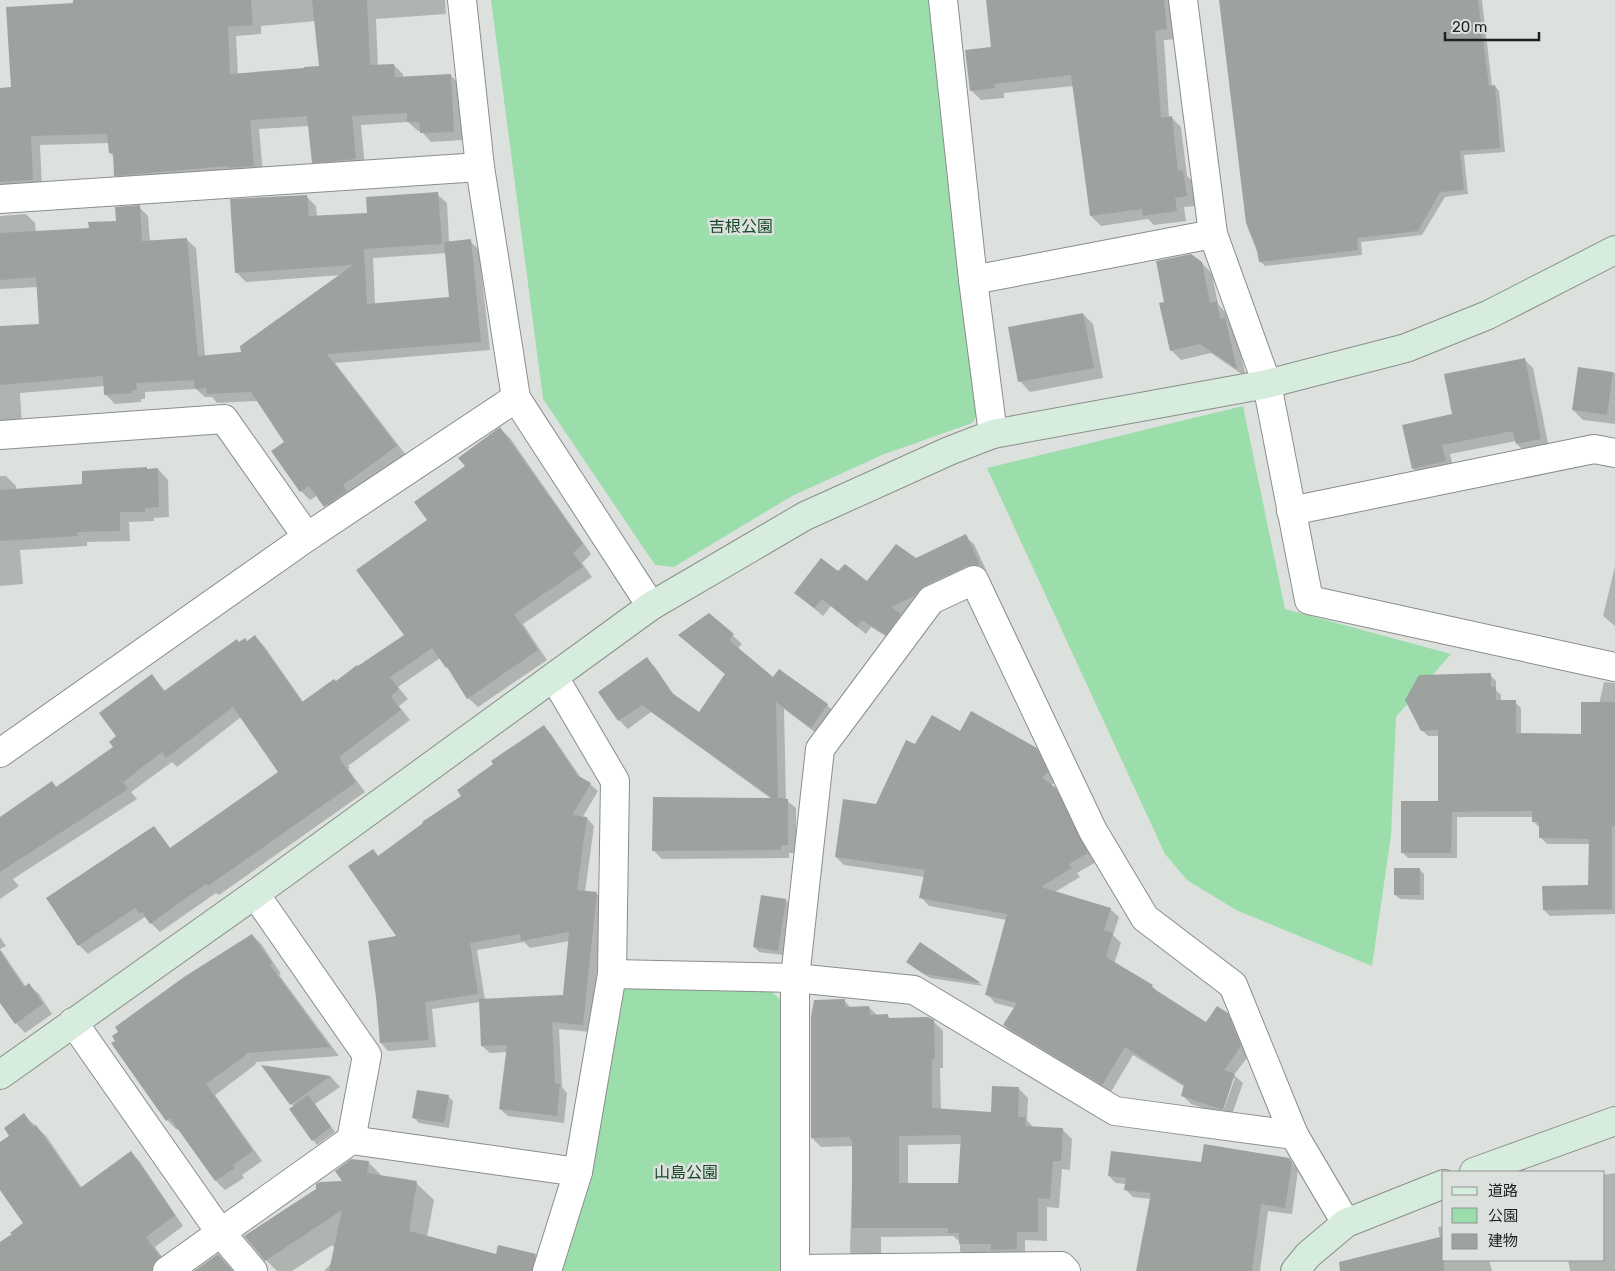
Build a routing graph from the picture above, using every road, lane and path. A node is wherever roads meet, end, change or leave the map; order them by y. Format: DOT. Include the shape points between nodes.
graph roads {
  1 [pos="462,0"];
  2 [pos="943,0"];
  3 [pos="1183,0"];
  4 [pos="480,167"];
  5 [pos="0,199"];
  6 [pos="1213,234"];
  7 [pos="1615,250"];
  8 [pos="973,280"];
  9 [pos="1267,384"];
  10 [pos="516,398"];
  11 [pos="993,434"];
  12 [pos="0,435"];
  13 [pos="1615,453"];
  14 [pos="1291,511"];
  15 [pos="307,537"];
  16 [pos="651,606"];
  17 [pos="1615,667"];
  18 [pos="554,678"];
  19 [pos="0,753"];
  20 [pos="255,894"];
  21 [pos="612,974"];
  22 [pos="795,978"];
  23 [pos="72,1022"];
  24 [pos="0,1075"];
  25 [pos="1615,1121"];
  26 [pos="1294,1135"];
  27 [pos="351,1140"];
  28 [pos="1477,1171"];
  29 [pos="578,1172"];
  30 [pos="1442,1185"];
  31 [pos="1346,1223"];
  32 [pos="220,1232"];
  33 [pos="795,1270"];
  34 [pos="167,1271"];
  35 [pos="253,1271"];
  36 [pos="547,1271"];
  37 [pos="1066,1271"];
  38 [pos="1295,1271"];
  1 -- 4 [label="street"];
  2 -- 8 [label="street"];
  3 -- 6 [label="street"];
  4 -- 5 [label="street"];
  4 -- 10 [label="street"];
  6 -- 8 [label="street"];
  6 -- 9 [label="street"];
  7 -- 9 [label="street" via="1488,316 1415,344"];
  8 -- 11 [label="street"];
  9 -- 11 [label="street"];
  9 -- 14 [label="street"];
  10 -- 15 [label="street"];
  10 -- 16 [label="street"];
  11 -- 16 [label="street" via="805,516"];
  12 -- 15 [label="street" via="224,420"];
  13 -- 14 [label="street" via="1594,449"];
  14 -- 17 [label="street" via="1309,600"];
  15 -- 19 [label="street"];
  16 -- 18 [label="street"];
  18 -- 20 [label="street"];
  18 -- 21 [label="street" via="615,781"];
  20 -- 23 [label="street"];
  20 -- 27 [label="street" via="367,1055"];
  21 -- 22 [label="street"];
  21 -- 29 [label="street"];
  22 -- 26 [label="street" via="914,990 1115,1111"];
  22 -- 26 [label="street" via="820,749 931,600 974,580 1093,831 1145,918 1233,985"];
  22 -- 33 [label="street"];
  23 -- 24 [label="street"];
  23 -- 32 [label="street"];
  25 -- 28 [label="street"];
  26 -- 31 [label="street"];
  27 -- 29 [label="street"];
  27 -- 32 [label="street"];
  29 -- 36 [label="street"];
  30 -- 31 [label="street"];
  31 -- 38 [label="street" via="1308,1255"];
  32 -- 34 [label="street"];
  32 -- 35 [label="street"];
  33 -- 37 [label="street" via="1061,1266"];
}
